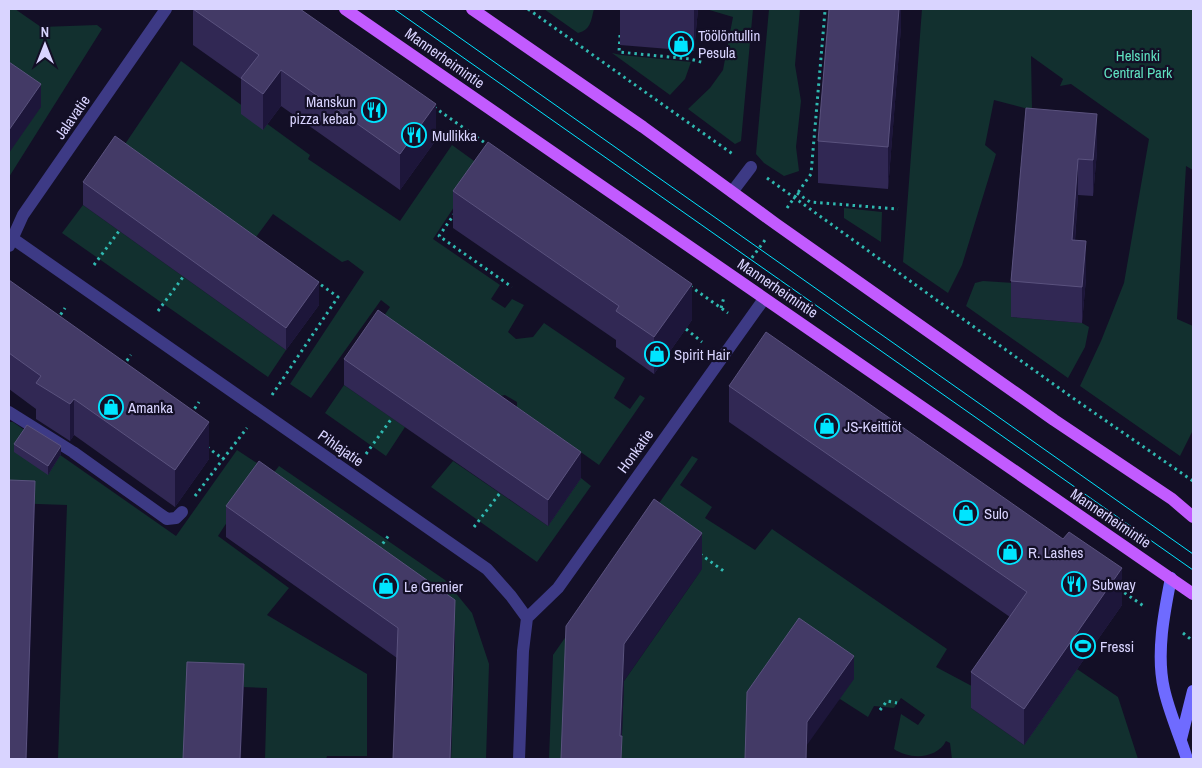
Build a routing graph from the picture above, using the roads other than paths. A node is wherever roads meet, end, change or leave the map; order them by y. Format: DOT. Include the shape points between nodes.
graph roads {
  1 [pos="166,9"];
  2 [pos="345,9"];
  3 [pos="472,9"];
  4 [pos="751,167"];
  5 [pos="732,192"];
  6 [pos="10,240"];
  7 [pos="764,299"];
  8 [pos="9,412"];
  9 [pos="182,512"];
  10 [pos="1193,517"];
  11 [pos="1171,578"];
  12 [pos="1193,594"];
  13 [pos="527,618"];
  14 [pos="1193,691"];
  15 [pos="1181,739"];
  16 [pos="519,759"];
  17 [pos="1187,759"];
  1 -- 6 [label="street, Jalavatie" via="23,215"];
  2 -- 7 [label="main road, Mannerheimintie"];
  3 -- 5 [label="main road"];
  4 -- 5 [label="street"];
  5 -- 10 [label="main road" via="1172,499"];
  6 -- 13 [label="street, Pihlajatie" via="487,569"];
  7 -- 11 [label="main road, Mannerheimintie"];
  7 -- 13 [label="street, Honkatie" via="558,588"];
  8 -- 9 [label="street" via="74,452 167,519 176,518"];
  11 -- 12 [label="main road, Mannerheimintie"];
  11 -- 15 [label="main road" via="1163,619 1161,654 1164,689"];
  13 -- 16 [label="street"];
  14 -- 15 [label="main road"];
  15 -- 17 [label="main road"];
}
